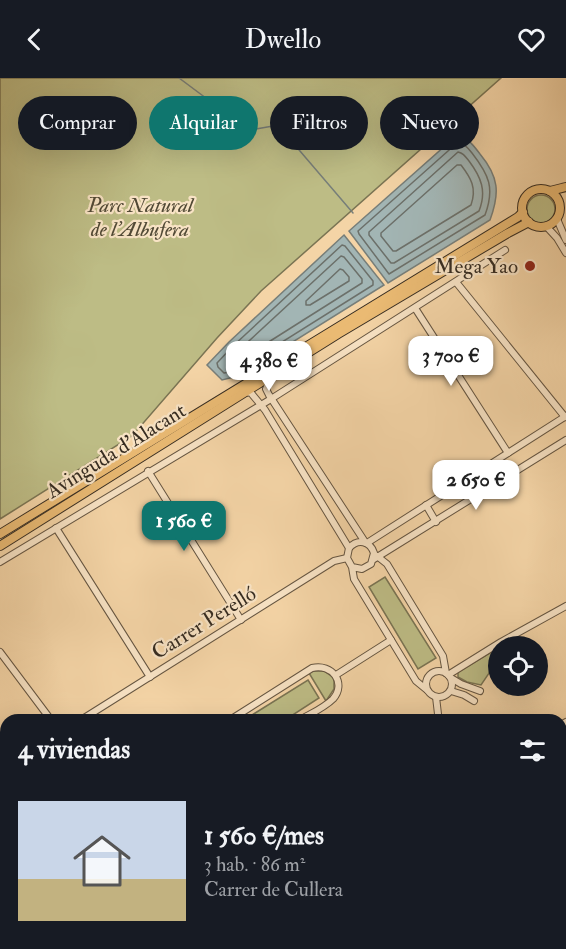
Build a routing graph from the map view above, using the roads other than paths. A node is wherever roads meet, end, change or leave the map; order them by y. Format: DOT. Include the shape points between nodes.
graph roads {
  1 [pos="566,187"];
  2 [pos="550,191"];
  3 [pos="563,202"];
  4 [pos="523,212"];
  5 [pos="557,219"];
  6 [pos="529,222"];
  7 [pos="546,226"];
  8 [pos="566,240"];
  9 [pos="505,250"];
  10 [pos="566,253"];
  11 [pos="456,282"];
  12 [pos="415,308"];
  13 [pos="271,376"];
  14 [pos="245,392"];
  15 [pos="271,399"];
  16 [pos="261,404"];
  17 [pos="565,417"];
  18 [pos="566,440"];
  19 [pos="508,453"];
  20 [pos="148,471"];
  21 [pos="426,505"];
  22 [pos="436,522"];
  23 [pos="56,528"];
  24 [pos="0,534"];
  25 [pos="366,543"];
  26 [pos="0,546"];
  27 [pos="349,548"];
  28 [pos="375,556"];
  29 [pos="346,558"];
  30 [pos="0,561"];
  31 [pos="352,567"];
  32 [pos="566,606"];
  33 [pos="241,620"];
  34 [pos="391,640"];
  35 [pos="0,652"];
  36 [pos="336,675"];
  37 [pos="448,675"];
  38 [pos="150,677"];
  39 [pos="427,690"];
  40 [pos="450,691"];
  41 [pos="480,692"];
  42 [pos="436,697"];
  43 [pos="474,701"];
  44 [pos="46,714"];
  45 [pos="91,714"];
  46 [pos="239,714"];
  47 [pos="309,714"];
  48 [pos="438,714"];
  1 -- 2 [label="main road"];
  2 -- 3 [label="main road"];
  2 -- 4 [label="main road" via="538,189 528,194"];
  3 -- 5 [label="main road"];
  4 -- 6 [label="main road"];
  4 -- 24 [label="main road, Avinguda d'Alacant"];
  5 -- 7 [label="main road"];
  5 -- 8 [label="street"];
  6 -- 7 [label="main road"];
  6 -- 13 [label="main road, Avinguda d'Alacant"];
  7 -- 10 [label="street"];
  9 -- 11 [label="street, Avinguda d'Alacant"];
  11 -- 12 [label="street, Avinguda d'Alacant"];
  11 -- 17 [label="street"];
  12 -- 15 [label="street, Avinguda d'Alacant"];
  12 -- 19 [label="street"];
  13 -- 14 [label="main road, Avinguda d'Alacant"];
  13 -- 15 [label="street" via="266,389"];
  14 -- 16 [label="street"];
  14 -- 26 [label="main road, Avinguda d'Alacant"];
  15 -- 16 [label="street, Avinguda d'Alacant"];
  15 -- 25 [label="street"];
  16 -- 20 [label="street, Avinguda d'Alacant"];
  16 -- 27 [label="street"];
  17 -- 19 [label="street"];
  18 -- 22 [label="street"];
  19 -- 21 [label="street"];
  20 -- 23 [label="street, Avinguda d'Alacant"];
  20 -- 33 [label="street"];
  21 -- 22 [label="street"];
  21 -- 25 [label="street"];
  22 -- 28 [label="street"];
  23 -- 30 [label="street, Avinguda d'Alacant"];
  23 -- 38 [label="street"];
  25 -- 27 [label="street" via="357,542"];
  25 -- 28 [label="street"];
  27 -- 29 [label="street"];
  28 -- 31 [label="street" via="367,568"];
  28 -- 37 [label="street" via="387,564 443,656"];
  29 -- 31 [label="street"];
  29 -- 33 [label="street, Carrer Perelló" via="334,561"];
  31 -- 34 [label="street" via="354,579"];
  32 -- 37 [label="street"];
  33 -- 38 [label="street, Carrer Perelló"];
  34 -- 36 [label="street"];
  34 -- 39 [label="street" via="416,681"];
  35 -- 44 [label="street"];
  36 -- 46 [label="street" via="324,667 312,668"];
  36 -- 47 [label="street" via="338,687 333,699"];
  37 -- 39 [label="street" via="437,671 430,674"];
  37 -- 40 [label="street" via="452,682"];
  37 -- 41 [label="street"];
  38 -- 45 [label="street, Carrer Perelló"];
  39 -- 42 [label="street"];
  40 -- 42 [label="street"];
  40 -- 43 [label="street"];
  42 -- 48 [label="street"];
}
